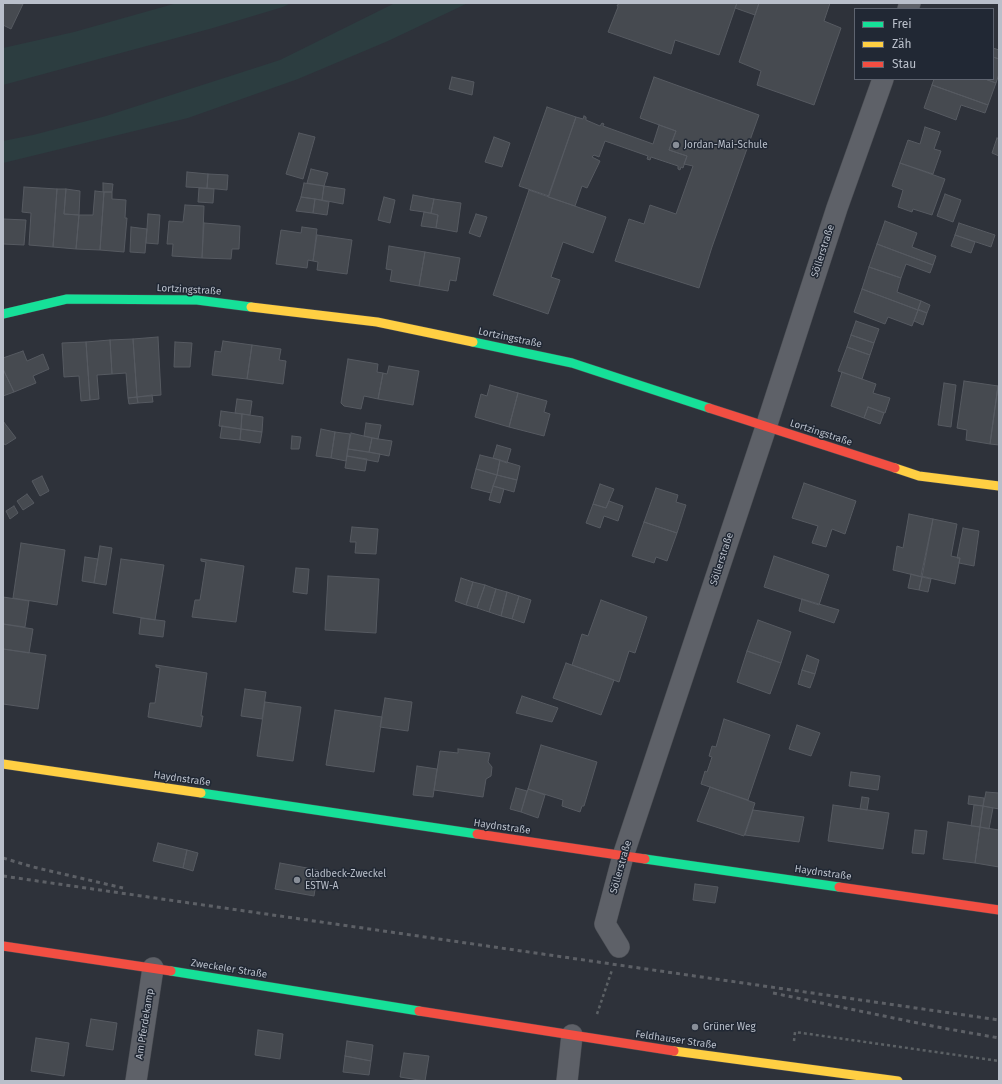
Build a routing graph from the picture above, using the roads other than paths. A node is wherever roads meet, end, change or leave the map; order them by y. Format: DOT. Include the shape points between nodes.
graph roads {
  1 [pos="883,80"];
  2 [pos="3,314"];
  3 [pos="766,427"];
  4 [pos="999,486"];
  5 [pos="3,764"];
  6 [pos="623,856"];
  7 [pos="999,910"];
  8 [pos="3,946"];
  9 [pos="619,947"];
  10 [pos="153,968"];
  11 [pos="451,1016"];
  12 [pos="581,1036"];
  13 [pos="136,1081"];
  14 [pos="567,1081"];
  15 [pos="898,1081"];
  1 -- 3 [label="street, Söllerstraße" via="837,208"];
  2 -- 3 [label="street, Lortzingstraße" via="67,299 197,300 377,322 572,363"];
  3 -- 4 [label="street, Lortzingstraße" via="919,476"];
  3 -- 6 [label="street, Söllerstraße"];
  5 -- 6 [label="street, Haydnstraße"];
  6 -- 7 [label="street, Haydnstraße"];
  6 -- 9 [label="street, Söllerstraße" via="605,924"];
  8 -- 10 [label="street, Zweckeler Straße"];
  10 -- 11 [label="street, Zweckeler Straße"];
  10 -- 13 [label="street, Am Pferdekamp"];
  11 -- 12 [label="street, Feldhauser Straße"];
  12 -- 14 [label="street"];
  12 -- 15 [label="street, Feldhauser Straße"];
}
